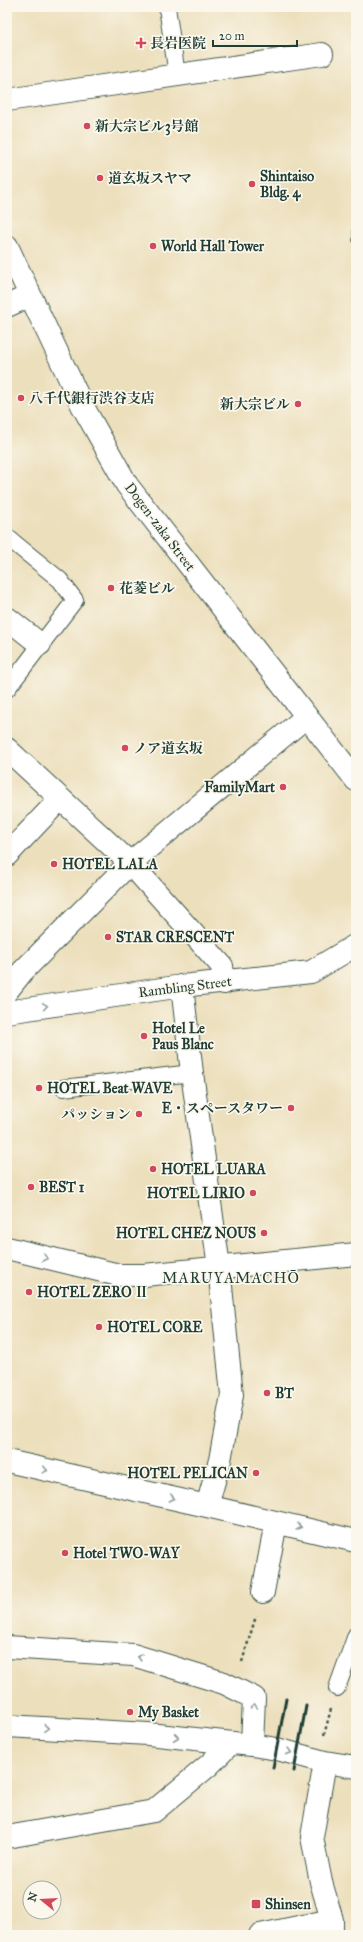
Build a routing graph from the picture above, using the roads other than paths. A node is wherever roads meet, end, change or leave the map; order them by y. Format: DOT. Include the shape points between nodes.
graph roads {
  1 [pos="167,7"];
  2 [pos="322,54"];
  3 [pos="177,74"];
  4 [pos="7,100"];
  5 [pos="7,246"];
  6 [pos="29,296"];
  7 [pos="7,306"];
  8 [pos="7,537"];
  9 [pos="7,618"];
  10 [pos="40,644"];
  11 [pos="7,689"];
  12 [pos="306,717"];
  13 [pos="7,749"];
  14 [pos="356,780"];
  15 [pos="60,799"];
  16 [pos="7,855"];
  17 [pos="130,863"];
  18 [pos="356,945"];
  19 [pos="224,983"];
  20 [pos="182,986"];
  21 [pos="7,991"];
  22 [pos="7,1012"];
  23 [pos="192,1073"];
  24 [pos="63,1088"];
  25 [pos="7,1248"];
  26 [pos="356,1254"];
  27 [pos="219,1267"];
  28 [pos="7,1461"];
  29 [pos="208,1506"];
  30 [pos="276,1522"];
  31 [pos="356,1541"];
  32 [pos="263,1592"];
  33 [pos="356,1635"];
  34 [pos="7,1646"];
  35 [pos="338,1688"];
  36 [pos="7,1726"];
  37 [pos="230,1744"];
  38 [pos="252,1745"];
  39 [pos="325,1762"];
  40 [pos="356,1767"];
  41 [pos="7,1837"];
  42 [pos="332,1928"];
  43 [pos="260,1935"];
  1 -- 3 [label="lane"];
  2 -- 3 [label="street"];
  3 -- 4 [label="street"];
  5 -- 6 [label="street, Dogen-zaka Street"];
  6 -- 7 [label="street"];
  6 -- 12 [label="street, Dogen-zaka Street" via="82,405 127,485"];
  8 -- 10 [label="lane" via="60,580 75,600"];
  9 -- 10 [label="street"];
  10 -- 11 [label="lane"];
  12 -- 14 [label="street, Dogen-zaka Street"];
  12 -- 17 [label="street"];
  13 -- 15 [label="street"];
  15 -- 16 [label="street"];
  15 -- 17 [label="street"];
  17 -- 19 [label="street" via="222,966"];
  17 -- 21 [label="street" via="22,972"];
  18 -- 19 [label="street, Rambling Street" via="312,972"];
  19 -- 20 [label="street, Rambling Street"];
  22 -- 20 [label="street, Rambling Street, one-way"];
  20 -- 23 [label="street"];
  23 -- 24 [label="lane"];
  23 -- 27 [label="street"];
  25 -- 27 [label="street, one-way" via="119,1275"];
  26 -- 27 [label="street"];
  27 -- 29 [label="street" via="232,1395 220,1460"];
  28 -- 29 [label="street, one-way"];
  29 -- 30 [label="street"];
  30 -- 31 [label="street, one-way"];
  30 -- 32 [label="street"];
  33 -- 35 [label="lane"];
  38 -- 34 [label="street, one-way" via="254,1698 224,1683 133,1655"];
  36 -- 37 [label="street, one-way" via="148,1734"];
  37 -- 38 [label="street"];
  37 -- 41 [label="street" via="154,1811"];
  38 -- 39 [label="street, one-way"];
  39 -- 40 [label="street"];
  39 -- 42 [label="street" via="312,1837"];
  42 -- 43 [label="street"];
}
